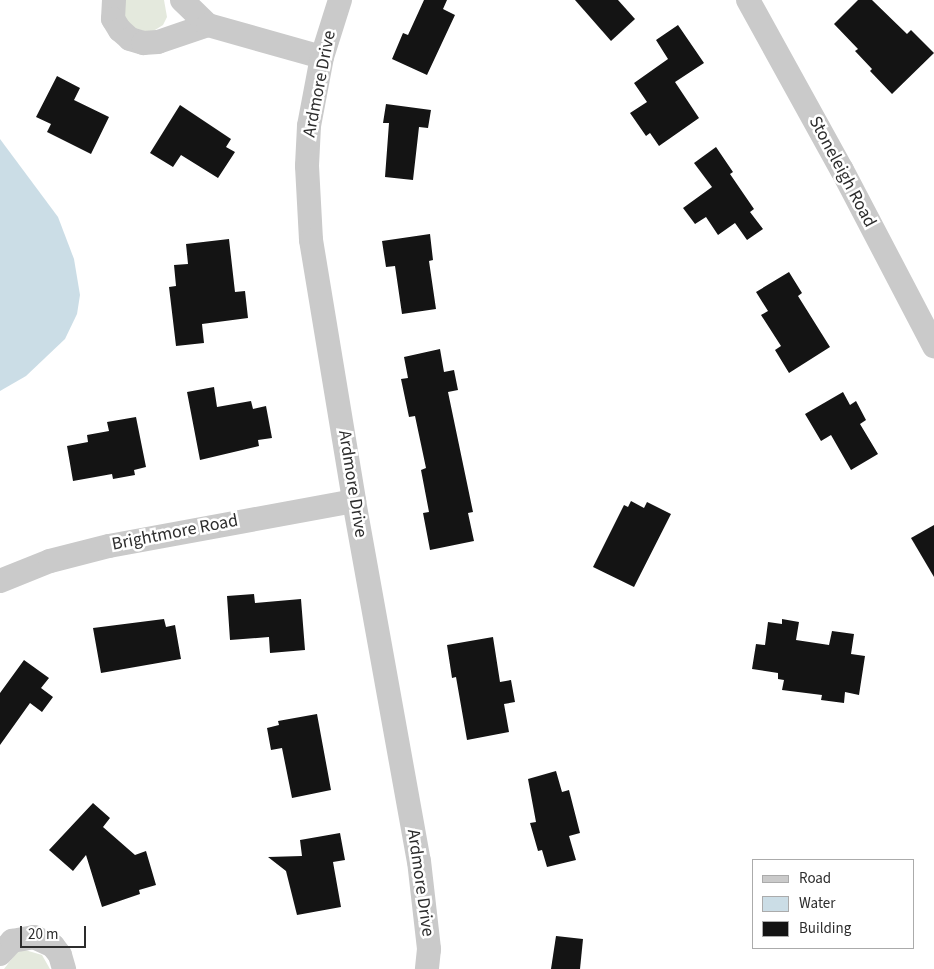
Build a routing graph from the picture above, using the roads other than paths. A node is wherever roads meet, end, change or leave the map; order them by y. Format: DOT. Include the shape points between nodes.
graph roads {
  1 [pos="114,0"];
  2 [pos="182,0"];
  3 [pos="340,0"];
  4 [pos="753,2"];
  5 [pos="208,25"];
  6 [pos="322,57"];
  7 [pos="934,346"];
  8 [pos="354,501"];
  9 [pos="0,581"];
  10 [pos="0,954"];
  11 [pos="64,969"];
  12 [pos="427,969"];
  1 -- 5 [label="street" via="113,19 120,30 130,39 143,43 158,42"];
  2 -- 5 [label="street"];
  3 -- 6 [label="street, Ardmore Drive"];
  4 -- 7 [label="street, Stoneleigh Road"];
  5 -- 6 [label="street"];
  6 -- 8 [label="street, Ardmore Drive" via="309,126 307,166 311,240"];
  8 -- 9 [label="street, Brightmore Road" via="128,541 50,561"];
  8 -- 12 [label="street, Ardmore Drive" via="419,860"];
  10 -- 11 [label="street" via="12,941 34,937 53,946"];
}
